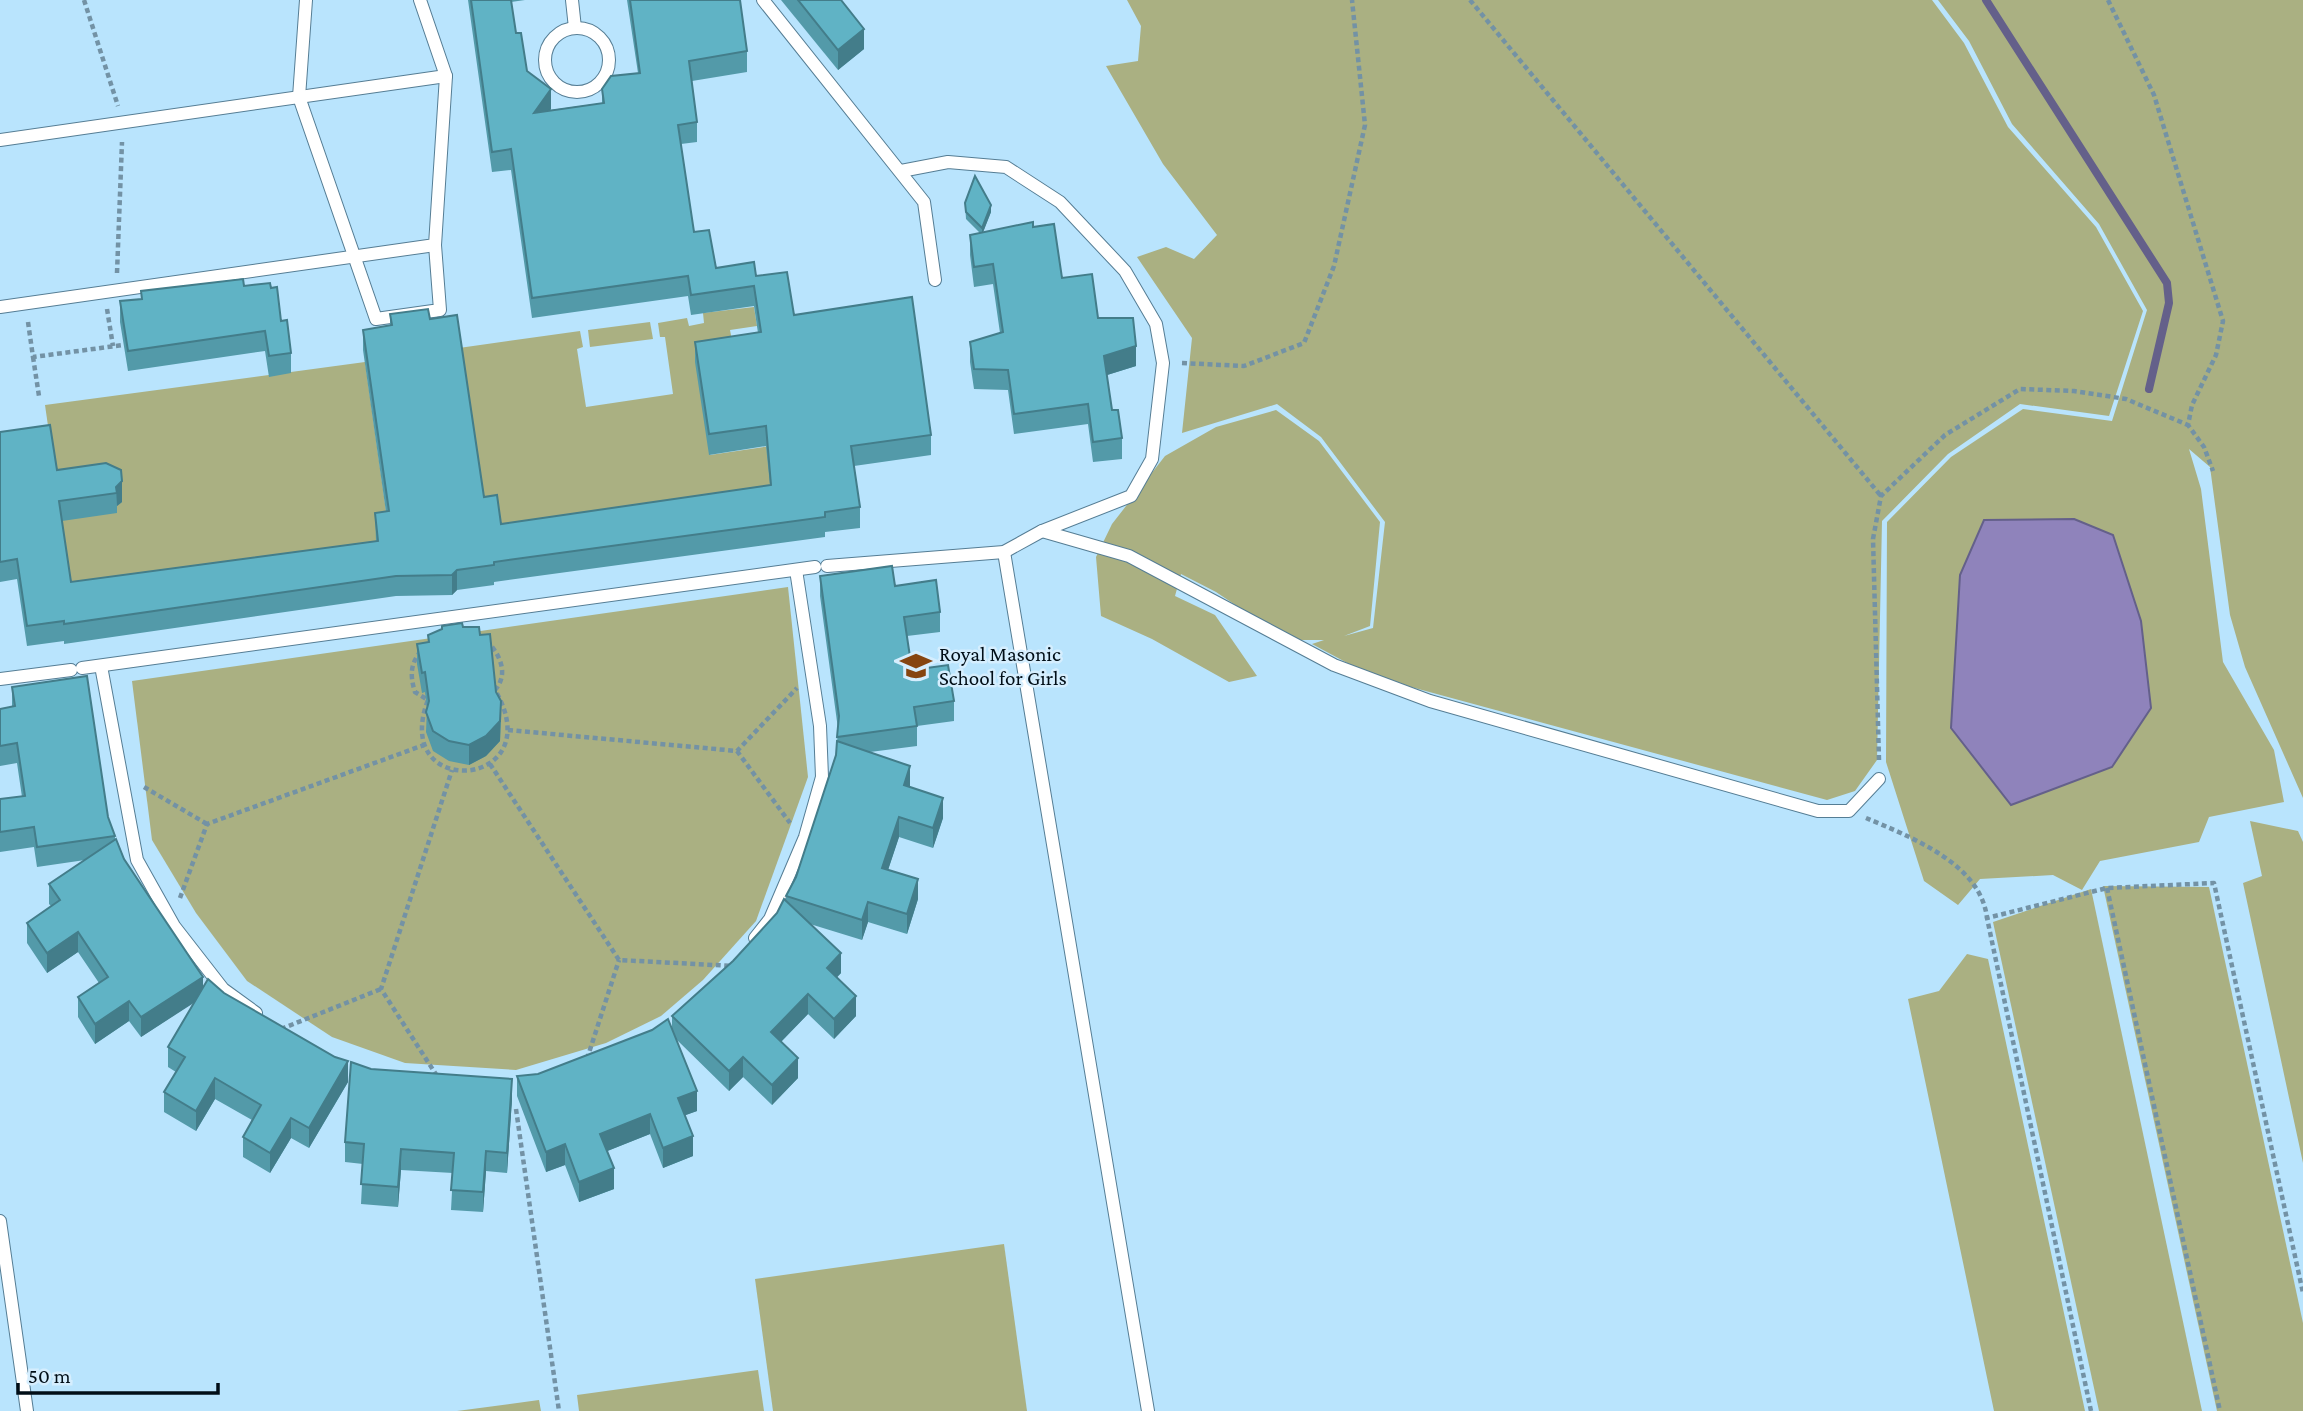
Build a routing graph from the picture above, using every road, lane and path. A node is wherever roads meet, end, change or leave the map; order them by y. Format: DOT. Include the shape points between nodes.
graph roads {
  1 [pos="306,0"];
  2 [pos="420,0"];
  3 [pos="572,0"];
  4 [pos="763,0"];
  5 [pos="1352,0"];
  6 [pos="1470,0"];
  7 [pos="2108,0"];
  8 [pos="575,28"];
  9 [pos="446,76"];
  10 [pos="299,97"];
  11 [pos="0,140"];
  12 [pos="901,170"];
  13 [pos="435,245"];
  14 [pos="357,256"];
  15 [pos="935,280"];
  16 [pos="105,292"];
  17 [pos="25,304"];
  18 [pos="0,307"];
  19 [pos="123,345"];
  20 [pos="113,346"];
  21 [pos="33,358"];
  22 [pos="1163,363"];
  23 [pos="39,396"];
  24 [pos="2188,425"];
  25 [pos="2213,471"];
  26 [pos="1881,496"];
  27 [pos="1042,531"];
  28 [pos="1004,552"];
  29 [pos="796,570"];
  30 [pos="481,636"];
  31 [pos="428,645"];
  32 [pos="101,666"];
  33 [pos="812,673"];
  34 [pos="0,679"];
  35 [pos="508,730"];
  36 [pos="424,745"];
  37 [pos="737,751"];
  38 [pos="490,764"];
  39 [pos="452,770"];
  40 [pos="119,773"];
  41 [pos="1879,779"];
  42 [pos="1849,811"];
  43 [pos="207,824"];
  44 [pos="803,842"];
  45 [pos="2106,888"];
  46 [pos="1987,918"];
  47 [pos="172,922"];
  48 [pos="619,960"];
  49 [pos="734,965"];
  50 [pos="381,989"];
  51 [pos="278,1030"];
  52 [pos="584,1065"];
  53 [pos="441,1083"];
  54 [pos="516,1109"];
  55 [pos="0,1221"];
  56 [pos="2303,1293"];
  57 [pos="27,1411"];
  58 [pos="559,1411"];
  59 [pos="1148,1411"];
  60 [pos="2091,1411"];
  61 [pos="2220,1411"];
  1 -- 10 [label="lane"];
  2 -- 9 [label="lane"];
  3 -- 8 [label="lane"];
  4 -- 12 [label="lane"];
  5 -- 22 [label="path" via="1365,125 1334,266 1304,342 1244,366"];
  6 -- 26 [label="path"];
  7 -- 24 [label="path" via="2154,96 2223,321 2216,355 2192,405"];
  8 -- 8 [label="lane" via="586,29 603,41 610,60 596,87 575,92 565,90 549,76 546,55 556,36"];
  9 -- 10 [label="lane"];
  9 -- 13 [label="lane"];
  10 -- 11 [label="lane"];
  10 -- 14 [label="lane"];
  12 -- 15 [label="lane" via="924,202"];
  12 -- 22 [label="lane" via="948,162 1006,167 1060,202 1125,271 1156,324"];
  13 -- 14 [label="lane"];
  13 -- 14 [label="lane" via="440,310 376,319"];
  14 -- 16 [label="lane"];
  16 -- 17 [label="lane"];
  16 -- 20 [label="path"];
  17 -- 18 [label="lane"];
  17 -- 21 [label="path"];
  19 -- 20 [label="path"];
  20 -- 21 [label="path"];
  21 -- 23 [label="path"];
  22 -- 27 [label="lane" via="1152,459 1131,496"];
  24 -- 25 [label="path" via="2204,447"];
  24 -- 26 [label="path" via="2126,399 2020,389 1945,435"];
  26 -- 41 [label="path" via="1872,538"];
  27 -- 28 [label="lane"];
  27 -- 42 [label="lane" via="1129,556 1334,665 1430,701 1818,811"];
  28 -- 29 [label="lane"];
  28 -- 59 [label="lane"];
  29 -- 32 [label="lane"];
  29 -- 33 [label="lane"];
  30 -- 35 [label="path" via="501,661 495,690 506,712"];
  31 -- 36 [label="path" via="415,658 411,674 415,692 428,700 421,721"];
  32 -- 34 [label="lane"];
  32 -- 40 [label="lane"];
  33 -- 37 [label="path"];
  33 -- 44 [label="lane" via="822,777"];
  35 -- 37 [label="path"];
  35 -- 38 [label="path" via="500,754"];
  36 -- 39 [label="path" via="435,761"];
  36 -- 43 [label="path"];
  37 -- 44 [label="path"];
  38 -- 39 [label="path" via="476,771"];
  38 -- 48 [label="path"];
  39 -- 50 [label="path"];
  40 -- 43 [label="path"];
  40 -- 47 [label="lane" via="137,860"];
  41 -- 42 [label="lane"];
  42 -- 46 [label="path" via="1957,866 1985,901"];
  43 -- 47 [label="path"];
  44 -- 49 [label="lane" via="770,919"];
  45 -- 46 [label="path"];
  45 -- 56 [label="path" via="2214,883"];
  45 -- 61 [label="path"];
  46 -- 60 [label="path"];
  47 -- 51 [label="lane" via="223,989"];
  48 -- 49 [label="path"];
  48 -- 52 [label="path"];
  50 -- 51 [label="path"];
  50 -- 53 [label="path"];
  54 -- 58 [label="path"];
  55 -- 57 [label="lane"];
}
